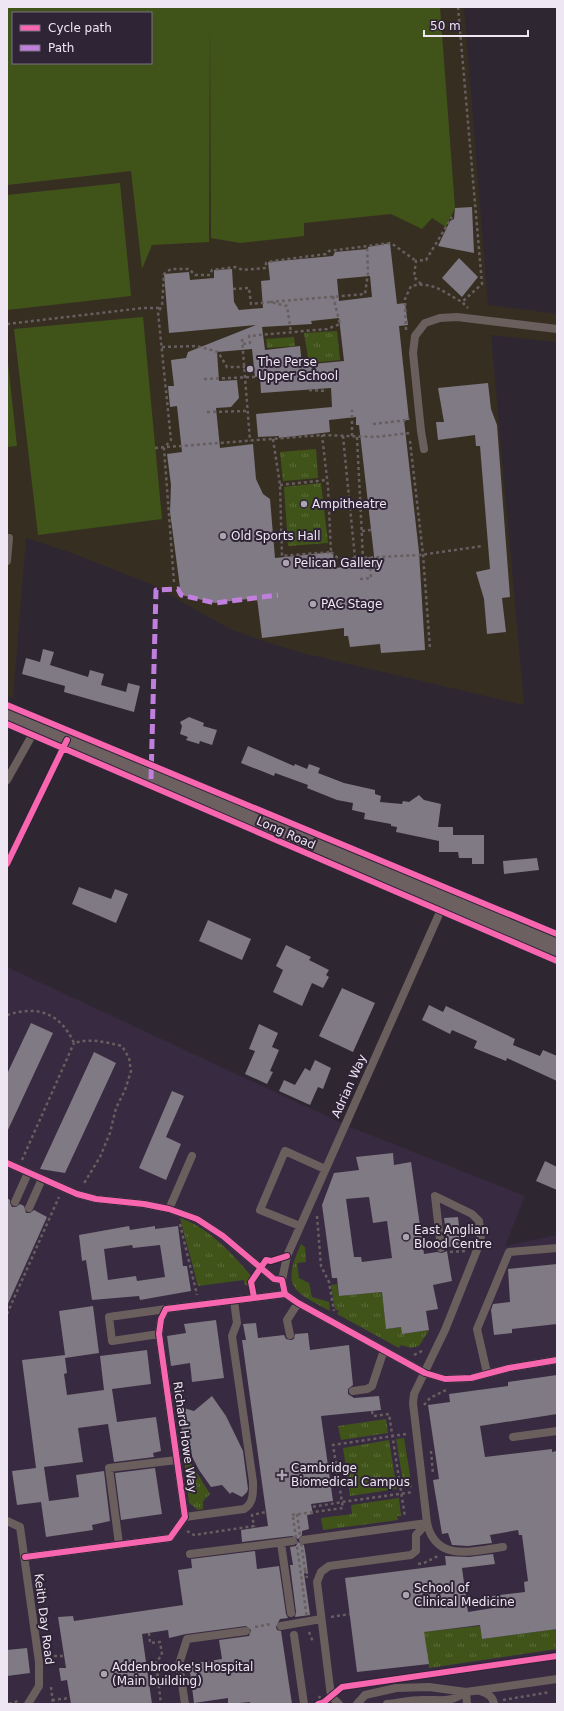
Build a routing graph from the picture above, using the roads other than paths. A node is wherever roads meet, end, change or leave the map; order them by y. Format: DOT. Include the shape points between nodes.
graph roads {
  1 [pos="557,329"];
  2 [pos="424,448"];
  3 [pos="9,538"];
  4 [pos="7,562"];
  5 [pos="7,716"];
  6 [pos="37,728"];
  7 [pos="7,780"];
  8 [pos="444,903"];
  9 [pos="557,949"];
  10 [pos="192,1156"];
  11 [pos="7,1163"];
  12 [pos="325,1169"];
  13 [pos="28,1173"];
  14 [pos="42,1179"];
  15 [pos="15,1202"];
  16 [pos="29,1208"];
  17 [pos="173,1210"];
  18 [pos="300,1226"];
  19 [pos="441,1248"];
  20 [pos="557,1248"];
  21 [pos="282,1280"];
  22 [pos="285,1294"];
  23 [pos="234,1301"];
  24 [pos="298,1303"];
  25 [pos="166,1309"];
  26 [pos="160,1334"];
  27 [pos="290,1335"];
  28 [pos="384,1350"];
  29 [pos="557,1360"];
  30 [pos="425,1373"];
  31 [pos="487,1374"];
  32 [pos="353,1391"];
  33 [pos="557,1431"];
  34 [pos="513,1437"];
  35 [pos="177,1460"];
  36 [pos="185,1517"];
  37 [pos="7,1521"];
  38 [pos="427,1523"];
  39 [pos="303,1540"];
  40 [pos="293,1541"];
  41 [pos="281,1543"];
  42 [pos="119,1544"];
  43 [pos="503,1547"];
  44 [pos="190,1554"];
  45 [pos="24,1557"];
  46 [pos="291,1613"];
  47 [pos="321,1619"];
  48 [pos="281,1626"];
  49 [pos="246,1631"];
  50 [pos="294,1635"];
  51 [pos="557,1679"];
  52 [pos="476,1690"];
  53 [pos="466,1692"];
  54 [pos="494,1703"];
  55 [pos="28,1704"];
  56 [pos="184,1704"];
  57 [pos="304,1704"];
  58 [pos="339,1704"];
  59 [pos="357,1704"];
  60 [pos="387,1704"];
  61 [pos="467,1704"];
  1 -- 2 [label="lane" via="457,317 440,318 425,323 415,336 413,353"];
  3 -- 4 [label="lane"];
  5 -- 6 [label="main road, Long Road"];
  6 -- 7 [label="lane"];
  6 -- 8 [label="main road, Long Road"];
  8 -- 9 [label="main road, Long Road"];
  8 -- 12 [label="lane, Adrian Way"];
  10 -- 17 [label="lane"];
  11 -- 13 [label="lane"];
  12 -- 18 [label="lane, Adrian Way"];
  12 -- 18 [label="lane" via="285,1151 260,1210"];
  13 -- 14 [label="lane"];
  13 -- 15 [label="lane"];
  14 -- 16 [label="lane"];
  14 -- 17 [label="lane" via="96,1199"];
  17 -- 21 [label="lane" via="197,1219 223,1236 274,1280"];
  18 -- 21 [label="lane, Adrian Way" via="287,1256"];
  19 -- 30 [label="lane" via="435,1196 472,1214 479,1221 481,1240"];
  20 -- 31 [label="lane" via="509,1252 477,1329"];
  21 -- 22 [label="lane"];
  22 -- 23 [label="lane"];
  22 -- 24 [label="lane"];
  23 -- 25 [label="lane"];
  23 -- 36 [label="lane" via="237,1323 232,1336 253,1497 244,1509"];
  24 -- 27 [label="lane" via="287,1320"];
  24 -- 28 [label="lane"];
  25 -- 26 [label="lane, Richard Howe Way" via="160,1319"];
  25 -- 26 [label="lane" via="109,1317 112,1341"];
  26 -- 35 [label="lane, Richard Howe Way"];
  28 -- 30 [label="lane"];
  28 -- 32 [label="lane" via="372,1386"];
  29 -- 31 [label="lane"];
  30 -- 31 [label="lane" via="445,1379 472,1378"];
  30 -- 38 [label="lane" via="416,1387 414,1398"];
  33 -- 34 [label="lane"];
  35 -- 36 [label="lane, Richard Howe Way"];
  35 -- 42 [label="lane" via="109,1468"];
  36 -- 42 [label="lane" via="170,1538"];
  37 -- 45 [label="lane, Keith Day Road" via="20,1527"];
  38 -- 39 [label="lane"];
  38 -- 43 [label="lane" via="430,1533 442,1548 450,1551"];
  38 -- 47 [label="lane" via="416,1535 416,1551 411,1555 329,1566 321,1572 317,1582"];
  40 -- 41 [label="lane"];
  41 -- 44 [label="lane"];
  41 -- 46 [label="lane"];
  42 -- 45 [label="lane"];
  45 -- 55 [label="lane, Keith Day Road" via="39,1678 39,1686"];
  47 -- 48 [label="lane"];
  47 -- 58 [label="lane" via="331,1696"];
  49 -- 56 [label="lane" via="187,1639 179,1664"];
  50 -- 57 [label="lane"];
  51 -- 52 [label="lane"];
  52 -- 53 [label="lane"];
  52 -- 54 [label="lane" via="487,1693"];
  53 -- 59 [label="lane" via="429,1687 396,1688 365,1695"];
  53 -- 60 [label="lane" via="454,1700"];
  53 -- 61 [label="lane"];
}
